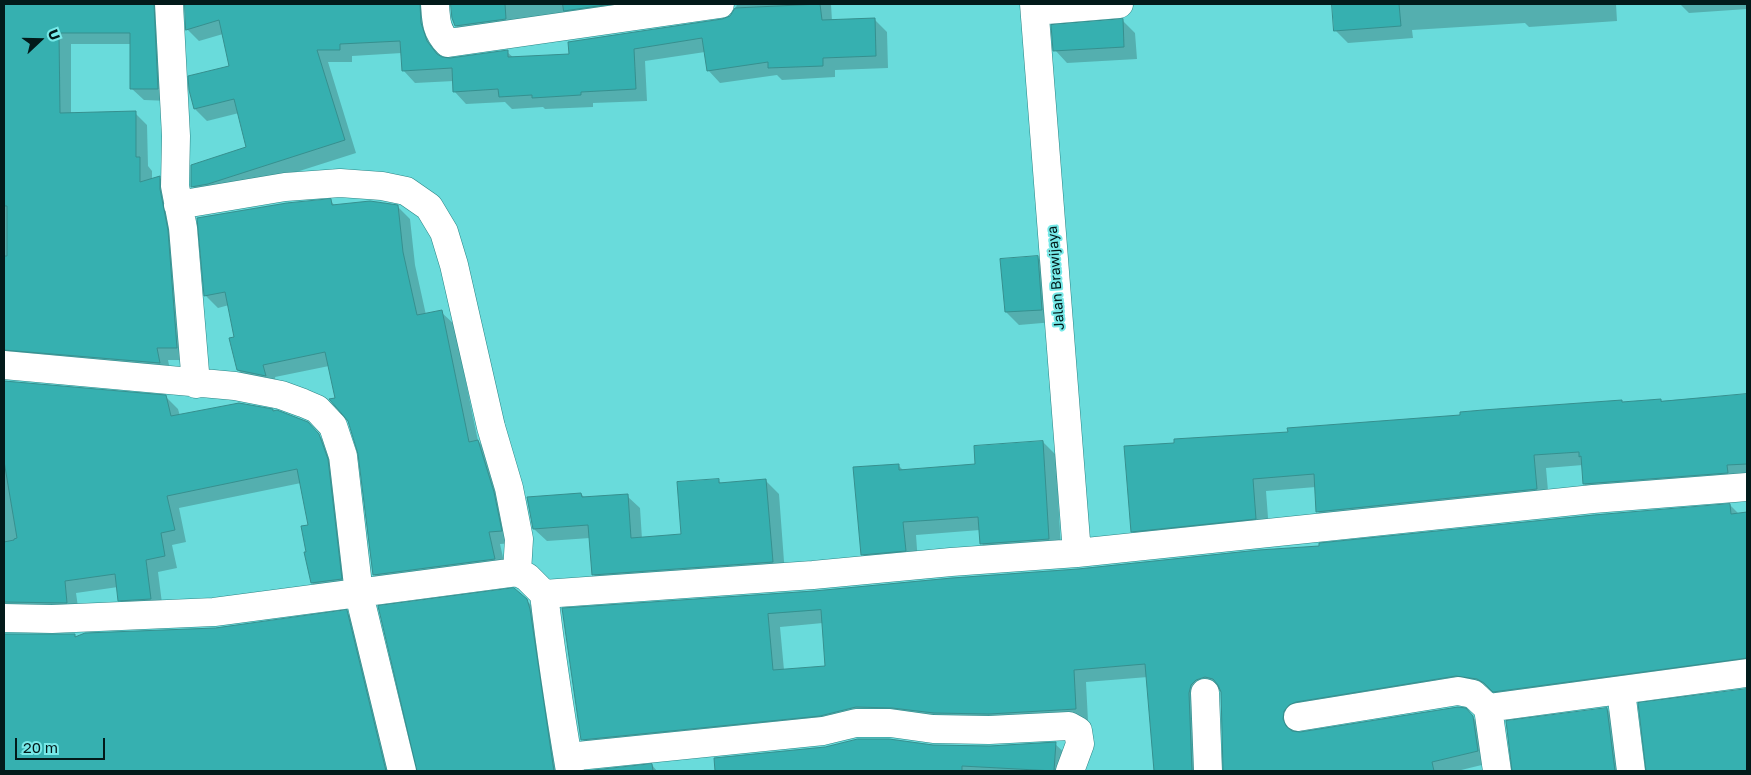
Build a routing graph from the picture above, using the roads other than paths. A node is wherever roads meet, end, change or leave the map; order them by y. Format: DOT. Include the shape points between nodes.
graph roads {
  1 [pos="169,4"];
  2 [pos="436,4"];
  3 [pos="720,4"];
  4 [pos="1119,4"];
  5 [pos="1035,7"];
  6 [pos="178,205"];
  7 [pos="4,366"];
  8 [pos="196,384"];
  9 [pos="1747,487"];
  10 [pos="1077,553"];
  11 [pos="517,572"];
  12 [pos="359,594"];
  13 [pos="544,594"];
  14 [pos="4,618"];
  15 [pos="1747,673"];
  16 [pos="1621,691"];
  17 [pos="1205,693"];
  18 [pos="1488,708"];
  19 [pos="1298,717"];
  20 [pos="569,764"];
  21 [pos="402,771"];
  22 [pos="1070,771"];
  23 [pos="1208,771"];
  24 [pos="1497,771"];
  25 [pos="1631,771"];
  1 -- 6 [label="street"];
  2 -- 3 [label="street" via="436,26 448,43"];
  4 -- 5 [label="street"];
  5 -- 10 [label="street, Jalan Brawijaya"];
  6 -- 8 [label="street" via="183,228"];
  6 -- 11 [label="street" via="285,187 340,182 406,191 429,207 444,232 454,265 491,426 509,488 519,539"];
  7 -- 8 [label="street"];
  8 -- 12 [label="street" via="235,386 282,395 316,409 333,426 342,456"];
  9 -- 10 [label="street" via="1592,499"];
  10 -- 13 [label="street"];
  11 -- 12 [label="street"];
  11 -- 13 [label="street"];
  12 -- 14 [label="street" via="214,612"];
  12 -- 21 [label="street"];
  13 -- 20 [label="street"];
  15 -- 16 [label="street"];
  16 -- 18 [label="street"];
  16 -- 25 [label="street"];
  17 -- 23 [label="street"];
  18 -- 19 [label="street" via="1473,694 1458,691"];
  18 -- 24 [label="street"];
  20 -- 22 [label="street" via="823,732 856,723 890,723 933,729 990,730 1069,726 1078,732 1080,744"];
}
